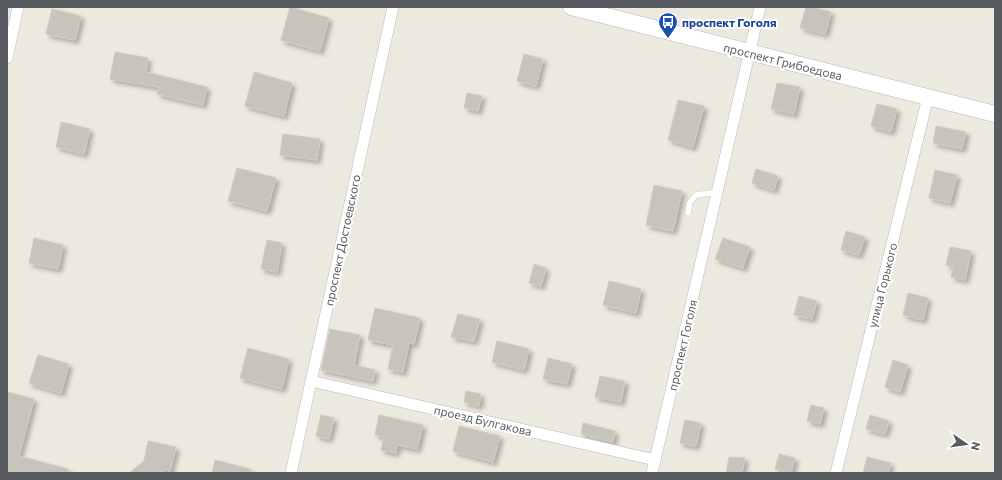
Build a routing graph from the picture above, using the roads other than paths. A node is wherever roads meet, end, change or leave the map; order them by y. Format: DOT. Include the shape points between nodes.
graph roads {
  1 [pos="18,7"];
  2 [pos="393,7"];
  3 [pos="571,7"];
  4 [pos="760,7"];
  5 [pos="750,52"];
  6 [pos="7,58"];
  7 [pos="928,97"];
  8 [pos="995,114"];
  9 [pos="717,192"];
  10 [pos="688,213"];
  11 [pos="311,381"];
  12 [pos="655,460"];
  13 [pos="291,473"];
  14 [pos="652,473"];
  15 [pos="836,473"];
  1 -- 6 [label="street"];
  2 -- 11 [label="street, проспект Достоевского"];
  3 -- 5 [label="street, проспект Грибоедова"];
  4 -- 5 [label="street, проспект Гоголя"];
  5 -- 7 [label="street, проспект Грибоедова"];
  5 -- 9 [label="street, проспект Гоголя"];
  7 -- 8 [label="street, проспект Грибоедова"];
  7 -- 15 [label="street, улица Горького"];
  9 -- 10 [label="lane" via="696,195 690,202"];
  9 -- 12 [label="street, проспект Гоголя"];
  11 -- 12 [label="street, проезд Булгакова"];
  11 -- 13 [label="street, проспект Достоевского"];
  12 -- 14 [label="street, проспект Гоголя"];
}
